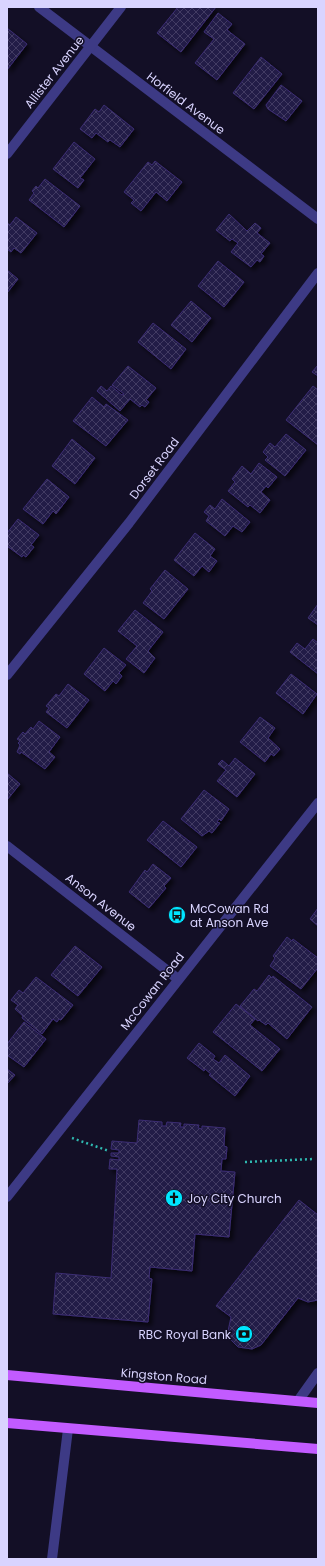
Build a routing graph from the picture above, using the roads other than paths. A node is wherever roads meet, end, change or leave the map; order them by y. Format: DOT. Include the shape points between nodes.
graph roads {
  1 [pos="39,7"];
  2 [pos="121,7"];
  3 [pos="90,46"];
  4 [pos="7,154"];
  5 [pos="318,219"];
  6 [pos="318,272"];
  7 [pos="7,675"];
  8 [pos="318,803"];
  9 [pos="7,846"];
  10 [pos="178,979"];
  11 [pos="7,1197"];
  12 [pos="318,1373"];
  13 [pos="7,1375"];
  14 [pos="298,1401"];
  15 [pos="318,1403"];
  16 [pos="7,1423"];
  17 [pos="68,1429"];
  18 [pos="318,1449"];
  19 [pos="52,1559"];
  1 -- 3 [label="street, Horfield Avenue"];
  2 -- 3 [label="street, Allister Avenue"];
  3 -- 4 [label="street, Allister Avenue"];
  3 -- 5 [label="street, Horfield Avenue"];
  6 -- 7 [label="street, Dorset Road" via="129,524"];
  8 -- 10 [label="street, McCowan Road"];
  9 -- 10 [label="street, Anson Avenue"];
  10 -- 11 [label="street, McCowan Road"];
  12 -- 14 [label="street"];
  13 -- 14 [label="main road, Kingston Road"];
  14 -- 15 [label="main road, Kingston Road"];
  16 -- 17 [label="main road"];
  17 -- 18 [label="main road"];
  17 -- 19 [label="street"];
}
